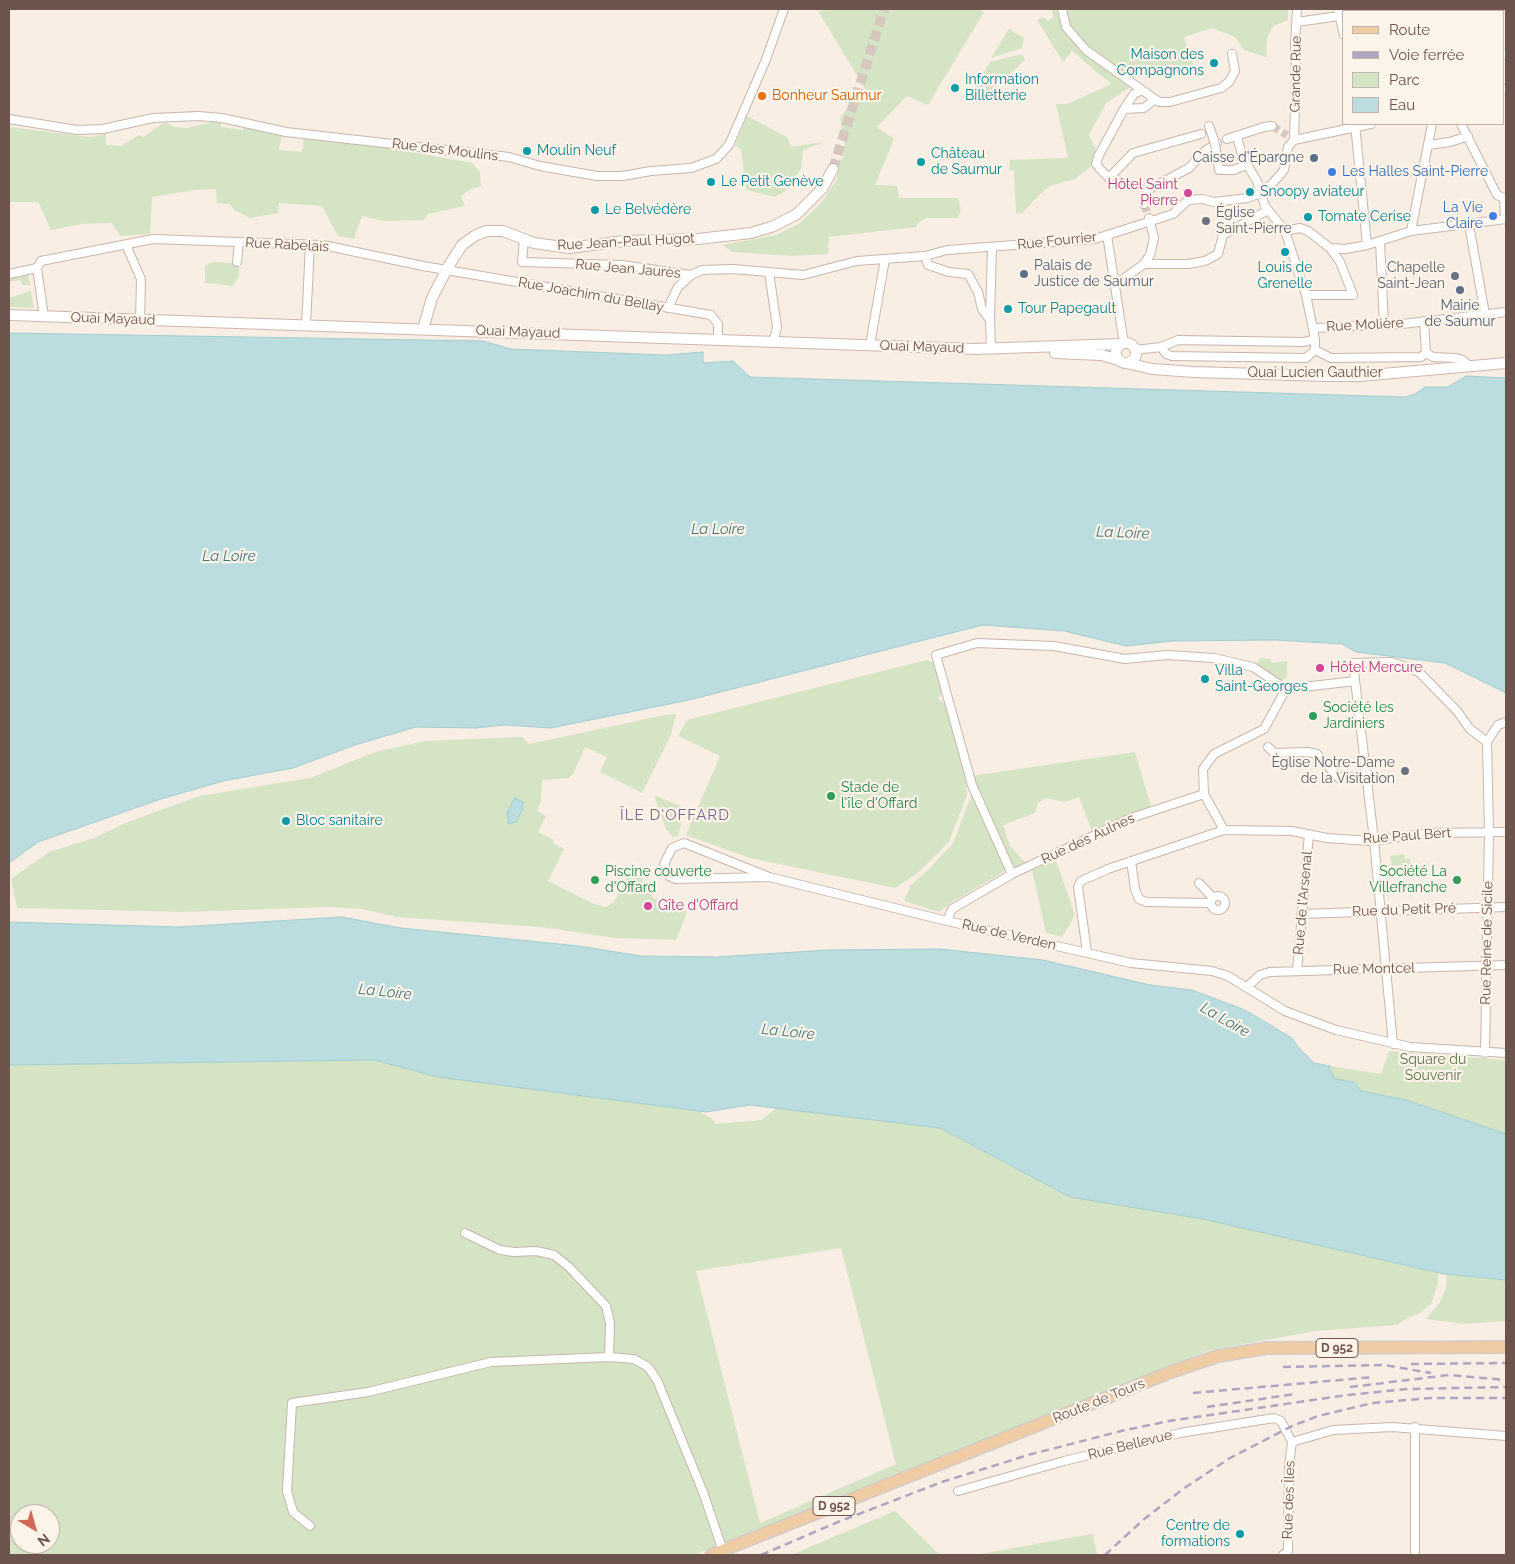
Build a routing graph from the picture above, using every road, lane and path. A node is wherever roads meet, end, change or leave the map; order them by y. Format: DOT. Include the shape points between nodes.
graph roads {
  1 [pos="784,9"];
  2 [pos="1062,9"];
  3 [pos="1297,9"];
  4 [pos="1338,13"];
  5 [pos="1297,22"];
  6 [pos="1342,28"];
  7 [pos="1232,54"];
  8 [pos="1142,90"];
  9 [pos="1155,99"];
  10 [pos="1124,109"];
  11 [pos="9,119"];
  12 [pos="1432,125"];
  13 [pos="1462,125"];
  14 [pos="1272,126"];
  15 [pos="1355,126"];
  16 [pos="1287,135"];
  17 [pos="1468,136"];
  18 [pos="1237,137"];
  19 [pos="1227,140"];
  20 [pos="1294,140"];
  21 [pos="1216,144"];
  22 [pos="1428,145"];
  23 [pos="1247,165"];
  24 [pos="834,169"];
  25 [pos="1260,193"];
  26 [pos="1144,204"];
  27 [pos="1268,210"];
  28 [pos="1149,219"];
  29 [pos="1506,219"];
  30 [pos="1469,225"];
  31 [pos="1285,231"];
  32 [pos="1411,231"];
  33 [pos="1107,235"];
  34 [pos="524,240"];
  35 [pos="1380,241"];
  36 [pos="239,242"];
  37 [pos="310,244"];
  38 [pos="126,245"];
  39 [pos="1368,245"];
  40 [pos="992,247"];
  41 [pos="1330,248"];
  42 [pos="925,256"];
  43 [pos="885,259"];
  44 [pos="237,262"];
  45 [pos="1144,264"];
  46 [pos="39,265"];
  47 [pos="447,270"];
  48 [pos="768,272"];
  49 [pos="9,274"];
  50 [pos="691,275"];
  51 [pos="1114,285"];
  52 [pos="1306,296"];
  53 [pos="668,308"];
  54 [pos="1506,312"];
  55 [pos="9,314"];
  56 [pos="1485,314"];
  57 [pos="44,316"];
  58 [pos="140,320"];
  59 [pos="990,320"];
  60 [pos="1424,321"];
  61 [pos="306,325"];
  62 [pos="1384,325"];
  63 [pos="1314,328"];
  64 [pos="423,329"];
  65 [pos="718,338"];
  66 [pos="774,340"];
  67 [pos="1315,340"];
  68 [pos="1123,344"];
  69 [pos="870,345"];
  70 [pos="1161,347"];
  71 [pos="991,349"];
  72 [pos="1315,350"];
  73 [pos="1136,352"];
  74 [pos="1426,353"];
  75 [pos="1122,362"];
  76 [pos="1506,363"];
  77 [pos="1469,366"];
  78 [pos="1152,369"];
  79 [pos="1355,682"];
  80 [pos="1286,690"];
  81 [pos="1506,722"];
  82 [pos="1487,742"];
  83 [pos="1268,747"];
  84 [pos="1366,777"];
  85 [pos="1204,794"];
  86 [pos="1224,830"];
  87 [pos="1489,832"];
  88 [pos="1506,832"];
  89 [pos="1309,834"];
  90 [pos="1374,840"];
  91 [pos="1131,861"];
  92 [pos="1012,874"];
  93 [pos="769,877"];
  94 [pos="1199,883"];
  95 [pos="1488,907"];
  96 [pos="1506,907"];
  97 [pos="1381,911"];
  98 [pos="1302,914"];
  99 [pos="947,921"];
  100 [pos="1087,952"];
  101 [pos="1506,965"];
  102 [pos="1487,966"];
  103 [pos="1386,970"];
  104 [pos="1298,971"];
  105 [pos="1248,987"];
  106 [pos="1393,1044"];
  107 [pos="1485,1053"];
  108 [pos="1506,1053"];
  109 [pos="465,1233"];
  110 [pos="1506,1347"];
  111 [pos="609,1357"];
  112 [pos="1415,1427"];
  113 [pos="1506,1436"];
  114 [pos="1292,1442"];
  115 [pos="958,1491"];
  116 [pos="310,1526"];
  117 [pos="723,1551"];
  118 [pos="712,1555"];
  119 [pos="1283,1555"];
  120 [pos="1415,1555"];
  1 -- 11 [label="street, Rue des Moulins" via="766,62 729,145 716,159 691,168 597,176 510,158 286,132 222,118 171,116 108,128 77,130"];
  2 -- 8 [label="street" via="1064,24 1074,38"];
  3 -- 5 [label="street, Grande Rue"];
  4 -- 5 [label="street"];
  4 -- 6 [label="street"];
  5 -- 20 [label="street, Grande Rue"];
  7 -- 9 [label="street" via="1235,71 1221,88 1170,102"];
  8 -- 9 [label="street"];
  8 -- 10 [label="street" via="1134,94"];
  9 -- 10 [label="street" via="1144,108"];
  10 -- 21 [label="street" via="1096,164 1109,178 1133,152 1207,131"];
  12 -- 22 [label="street"];
  13 -- 17 [label="street"];
  14 -- 18 [label="street"];
  15 -- 20 [label="street"];
  15 -- 39 [label="street"];
  16 -- 20 [label="street"];
  17 -- 22 [label="street"];
  17 -- 29 [label="street" via="1497,195 1504,198"];
  18 -- 19 [label="street"];
  18 -- 23 [label="street"];
  20 -- 25 [label="street, Grande Rue" via="1288,147 1284,170"];
  21 -- 23 [label="street" via="1219,170"];
  21 -- 26 [label="street" via="1190,168 1151,188"];
  22 -- 32 [label="street"];
  23 -- 25 [label="street"];
  24 -- 34 [label="main road, Rue Jean-Paul Hugot" via="814,199 797,214 751,233 569,248"];
  25 -- 27 [label="street"];
  25 -- 28 [label="street, Rue Fourrier" via="1214,202 1188,200 1173,214"];
  27 -- 31 [label="street"];
  27 -- 45 [label="street" via="1223,235 1218,254 1206,261"];
  28 -- 33 [label="street, Rue Fourrier"];
  28 -- 45 [label="street" via="1154,238"];
  29 -- 30 [label="street"];
  30 -- 32 [label="street"];
  30 -- 56 [label="street"];
  31 -- 41 [label="street" via="1300,228 1308,231"];
  31 -- 52 [label="street"];
  32 -- 35 [label="street"];
  33 -- 40 [label="street, Rue Fourrier" via="1070,242"];
  33 -- 51 [label="street"];
  34 -- 47 [label="main road, Rue Jean-Paul Hugot" via="498,230 476,234 462,245"];
  34 -- 50 [label="street, Rue Jean Jaurès" via="522,262 622,265"];
  35 -- 39 [label="street"];
  35 -- 62 [label="street"];
  36 -- 37 [label="street, Rue Rabelais"];
  36 -- 38 [label="street, Rue Rabelais" via="153,239"];
  36 -- 44 [label="street"];
  37 -- 47 [label="street, Rue Rabelais"];
  37 -- 61 [label="street"];
  38 -- 46 [label="street, Rue Rabelais"];
  38 -- 58 [label="street" via="141,279"];
  39 -- 41 [label="street"];
  40 -- 42 [label="street, Rue Jean Jaurès" via="947,250"];
  40 -- 59 [label="street"];
  41 -- 52 [label="street" via="1340,262 1352,294"];
  42 -- 43 [label="street, Rue Jean Jaurès"];
  42 -- 59 [label="street" via="928,266 968,274"];
  43 -- 48 [label="street, Rue Jean Jaurès" via="858,261 802,275"];
  43 -- 69 [label="street"];
  45 -- 51 [label="street"];
  46 -- 49 [label="street, Rue Rabelais"];
  46 -- 57 [label="street"];
  47 -- 53 [label="street, Rue Joachim du Bellay"];
  47 -- 64 [label="main road, Rue Jean-Paul Hugot" via="432,298"];
  48 -- 50 [label="street, Rue Jean Jaurès" via="702,270"];
  48 -- 66 [label="street" via="777,327"];
  50 -- 53 [label="street" via="674,293"];
  51 -- 68 [label="street"];
  52 -- 63 [label="street"];
  53 -- 65 [label="street, Rue Joachim du Bellay" via="711,315 718,324"];
  54 -- 56 [label="street, Rue Molière"];
  55 -- 57 [label="main road, Quai Mayaud"];
  56 -- 60 [label="street, Rue Molière"];
  57 -- 58 [label="main road, Quai Mayaud"];
  58 -- 61 [label="main road, Quai Mayaud"];
  59 -- 71 [label="street"];
  60 -- 62 [label="street, Rue Molière"];
  60 -- 74 [label="street"];
  61 -- 64 [label="main road, Quai Mayaud"];
  62 -- 63 [label="street, Rue Molière"];
  63 -- 67 [label="street"];
  64 -- 65 [label="main road, Quai Mayaud"];
  65 -- 66 [label="main road, Quai Mayaud"];
  66 -- 69 [label="main road, Quai Mayaud"];
  67 -- 70 [label="street" via="1178,340"];
  67 -- 72 [label="street"];
  68 -- 71 [label="main road, Quai Mayaud"];
  68 -- 73 [label="main road" via="1132,346"];
  68 -- 75 [label="main road" via="1116,351"];
  69 -- 71 [label="main road, Quai Mayaud"];
  70 -- 72 [label="street" via="1172,356 1204,357 1306,358"];
  70 -- 73 [label="street"];
  71 -- 75 [label="main road, Quai Mayaud" via="1102,355"];
  72 -- 74 [label="street" via="1331,358 1421,357"];
  73 -- 75 [label="main road" via="1134,360"];
  73 -- 78 [label="main road"];
  74 -- 77 [label="street" via="1433,357 1463,360"];
  75 -- 78 [label="main road, Quai Lucien Gauthier"];
  76 -- 77 [label="main road, Quai Lucien Gauthier"];
  77 -- 78 [label="main road, Quai Lucien Gauthier" via="1337,376"];
  79 -- 80 [label="street"];
  79 -- 82 [label="street" via="1353,663 1392,662 1419,672 1470,729"];
  79 -- 84 [label="street"];
  80 -- 85 [label="street" via="1264,729 1214,754 1203,769"];
  80 -- 92 [label="street" via="1253,667 1214,658 1168,655 1125,659 1054,646 977,644 936,655 972,785"];
  81 -- 82 [label="street" via="1498,725"];
  82 -- 87 [label="street, Rue Reine de Sicile"];
  83 -- 84 [label="street" via="1274,753 1317,754 1339,778"];
  84 -- 90 [label="street"];
  85 -- 86 [label="street"];
  85 -- 92 [label="street, Rue des Aulnes" via="1131,818"];
  86 -- 89 [label="street, Rue Paul Bert"];
  86 -- 91 [label="street, Rue Paul Bert"];
  87 -- 88 [label="street, Rue Paul Bert"];
  87 -- 90 [label="street, Rue Paul Bert" via="1428,833"];
  87 -- 95 [label="street, Rue Reine de Sicile"];
  89 -- 90 [label="street, Rue Paul Bert"];
  89 -- 98 [label="street, Rue de l'Arsenal"];
  90 -- 97 [label="street"];
  91 -- 94 [label="street" via="1134,889 1146,902 1212,901"];
  91 -- 100 [label="street, Rue Paul Bert" via="1085,878 1078,887"];
  92 -- 99 [label="street, Rue des Aulnes" via="952,909"];
  93 -- 93 [label="street" via="684,843 672,848 664,864 669,876 675,880"];
  93 -- 99 [label="street, Rue de Verden"];
  95 -- 96 [label="street, Rue du Petit Pré"];
  95 -- 97 [label="street, Rue du Petit Pré"];
  95 -- 102 [label="street, Rue Reine de Sicile"];
  97 -- 98 [label="street, Rue du Petit Pré"];
  97 -- 103 [label="street"];
  98 -- 104 [label="street, Rue de l'Arsenal"];
  99 -- 100 [label="street, Rue de Verden"];
  100 -- 105 [label="street, Rue de Verden" via="1131,963 1212,972"];
  101 -- 102 [label="street, Rue Montcel"];
  102 -- 103 [label="street, Rue Montcel"];
  102 -- 107 [label="street, Rue Reine de Sicile"];
  103 -- 104 [label="street, Rue Montcel"];
  103 -- 106 [label="street"];
  104 -- 105 [label="street, Rue Montcel" via="1260,975"];
  105 -- 106 [label="street, Rue de Verden" via="1285,1011 1336,1030"];
  106 -- 107 [label="street, Rue de Verden"];
  107 -- 108 [label="street, Rue de Verden"];
  109 -- 111 [label="street" via="500,1250 554,1255 606,1306 610,1323"];
  110 -- 117 [label="main road, Route de Tours / D 952" via="1267,1348 1218,1356"];
  111 -- 116 [label="street" via="491,1362 368,1392 292,1403 287,1491 293,1512"];
  111 -- 117 [label="street" via="634,1359 648,1367 657,1380 703,1492"];
  112 -- 113 [label="street"];
  112 -- 114 [label="street" via="1332,1430"];
  112 -- 120 [label="street"];
  114 -- 115 [label="street, Rue Bellevue" via="1281,1421 1274,1418 1180,1433"];
  114 -- 119 [label="street, Rue des Îles" via="1288,1551"];
  117 -- 118 [label="main road, Route de Tours / D 952"];
}
